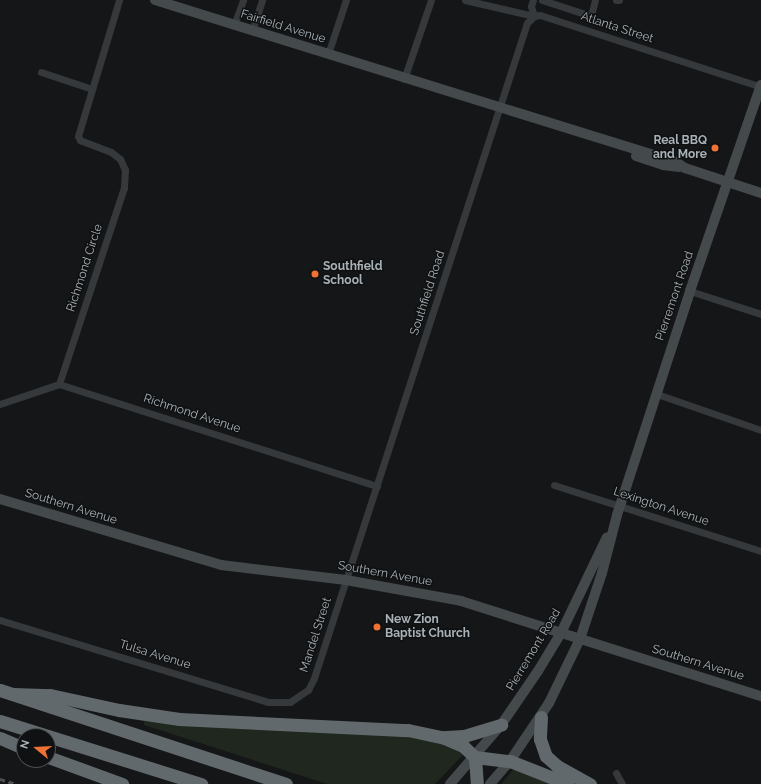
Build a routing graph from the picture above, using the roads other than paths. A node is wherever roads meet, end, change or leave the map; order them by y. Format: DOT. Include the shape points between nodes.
graph roads {
  1 [pos="119,0"];
  2 [pos="155,0"];
  3 [pos="243,0"];
  4 [pos="262,0"];
  5 [pos="346,0"];
  6 [pos="431,0"];
  7 [pos="464,0"];
  8 [pos="533,0"];
  9 [pos="542,0"];
  10 [pos="595,0"];
  11 [pos="534,16"];
  12 [pos="234,26"];
  13 [pos="252,31"];
  14 [pos="328,54"];
  15 [pos="40,72"];
  16 [pos="404,78"];
  17 [pos="761,86"];
  18 [pos="92,89"];
  19 [pos="499,109"];
  20 [pos="728,183"];
  21 [pos="761,193"];
  22 [pos="690,291"];
  23 [pos="761,314"];
  24 [pos="59,384"];
  25 [pos="656,394"];
  26 [pos="0,404"];
  27 [pos="761,430"];
  28 [pos="554,485"];
  29 [pos="377,486"];
  30 [pos="0,499"];
  31 [pos="620,505"];
  32 [pos="617,515"];
  33 [pos="761,551"];
  34 [pos="346,580"];
  35 [pos="0,620"];
  36 [pos="561,633"];
  37 [pos="580,639"];
  38 [pos="0,690"];
  39 [pos="13,694"];
  40 [pos="303,695"];
  41 [pos="761,696"];
  42 [pos="540,717"];
  43 [pos="0,721"];
  44 [pos="501,725"];
  45 [pos="442,737"];
  46 [pos="0,738"];
  47 [pos="16,745"];
  48 [pos="475,757"];
  49 [pos="56,760"];
  50 [pos="510,760"];
  51 [pos="616,773"];
  52 [pos="122,784"];
  53 [pos="201,784"];
  54 [pos="286,784"];
  55 [pos="450,784"];
  56 [pos="477,784"];
  57 [pos="490,784"];
  58 [pos="568,784"];
  59 [pos="590,784"];
  60 [pos="622,784"];
  1 -- 18 [label="street"];
  2 -- 12 [label="street, Fairfield Avenue"];
  3 -- 12 [label="street"];
  4 -- 13 [label="street"];
  5 -- 14 [label="street"];
  6 -- 16 [label="street"];
  7 -- 11 [label="street, Atlanta Street"];
  8 -- 11 [label="street" via="531,6"];
  9 -- 10 [label="street" via="591,16"];
  11 -- 17 [label="street, Atlanta Street" via="540,15"];
  11 -- 19 [label="street, Southfield Road" via="527,23"];
  12 -- 13 [label="street, Fairfield Avenue"];
  13 -- 14 [label="street, Fairfield Avenue"];
  14 -- 16 [label="street, Fairfield Avenue"];
  15 -- 18 [label="street"];
  16 -- 19 [label="street, Fairfield Avenue"];
  17 -- 20 [label="street, Pierremont Road"];
  18 -- 24 [label="street, Richmond Circle" via="78,131 79,138 111,152 120,159 125,170 124,188"];
  19 -- 20 [label="street, Fairfield Avenue" via="593,138 604,145 663,165 685,168"];
  19 -- 29 [label="street, Southfield Road"];
  20 -- 21 [label="street, Fairfield Avenue"];
  20 -- 22 [label="street, Pierremont Road"];
  22 -- 23 [label="street"];
  22 -- 25 [label="street, Pierremont Road"];
  24 -- 26 [label="street"];
  24 -- 29 [label="street, Richmond Avenue"];
  25 -- 27 [label="street"];
  25 -- 31 [label="street, Pierremont Road"];
  28 -- 31 [label="street, Lexington Avenue"];
  29 -- 34 [label="street, Southfield Road"];
  30 -- 34 [label="street, Southern Avenue" via="221,565"];
  31 -- 32 [label="street, Pierremont Road"];
  31 -- 33 [label="street, Lexington Avenue"];
  32 -- 36 [label="street, Pierremont Road"];
  32 -- 37 [label="street, Pierremont Road" via="602,573"];
  34 -- 36 [label="street, Southern Avenue" via="461,601"];
  34 -- 40 [label="street, Mandel Street" via="314,678"];
  35 -- 40 [label="street, Tulsa Avenue" via="268,702 290,702"];
  36 -- 37 [label="street, Southern Avenue"];
  36 -- 44 [label="street, Pierremont Road"];
  37 -- 41 [label="street, Southern Avenue"];
  37 -- 42 [label="street, Pierremont Road" via="567,669"];
  38 -- 39 [label="highway"];
  39 -- 45 [label="highway" via="50,695 119,710 179,719 387,728"];
  39 -- 54 [label="highway"];
  42 -- 50 [label="street, Pierremont Road"];
  42 -- 59 [label="highway" via="540,739 546,756 557,766"];
  43 -- 53 [label="highway"];
  44 -- 45 [label="highway" via="464,736"];
  44 -- 48 [label="street, Pierremont Road"];
  45 -- 48 [label="highway" via="463,746"];
  46 -- 47 [label="highway"];
  48 -- 50 [label="highway"];
  48 -- 55 [label="street, Pierremont Road"];
  48 -- 56 [label="highway"];
  49 -- 52 [label="highway"];
  50 -- 57 [label="street, Pierremont Road"];
  50 -- 58 [label="highway"];
  51 -- 60 [label="street"];
}
